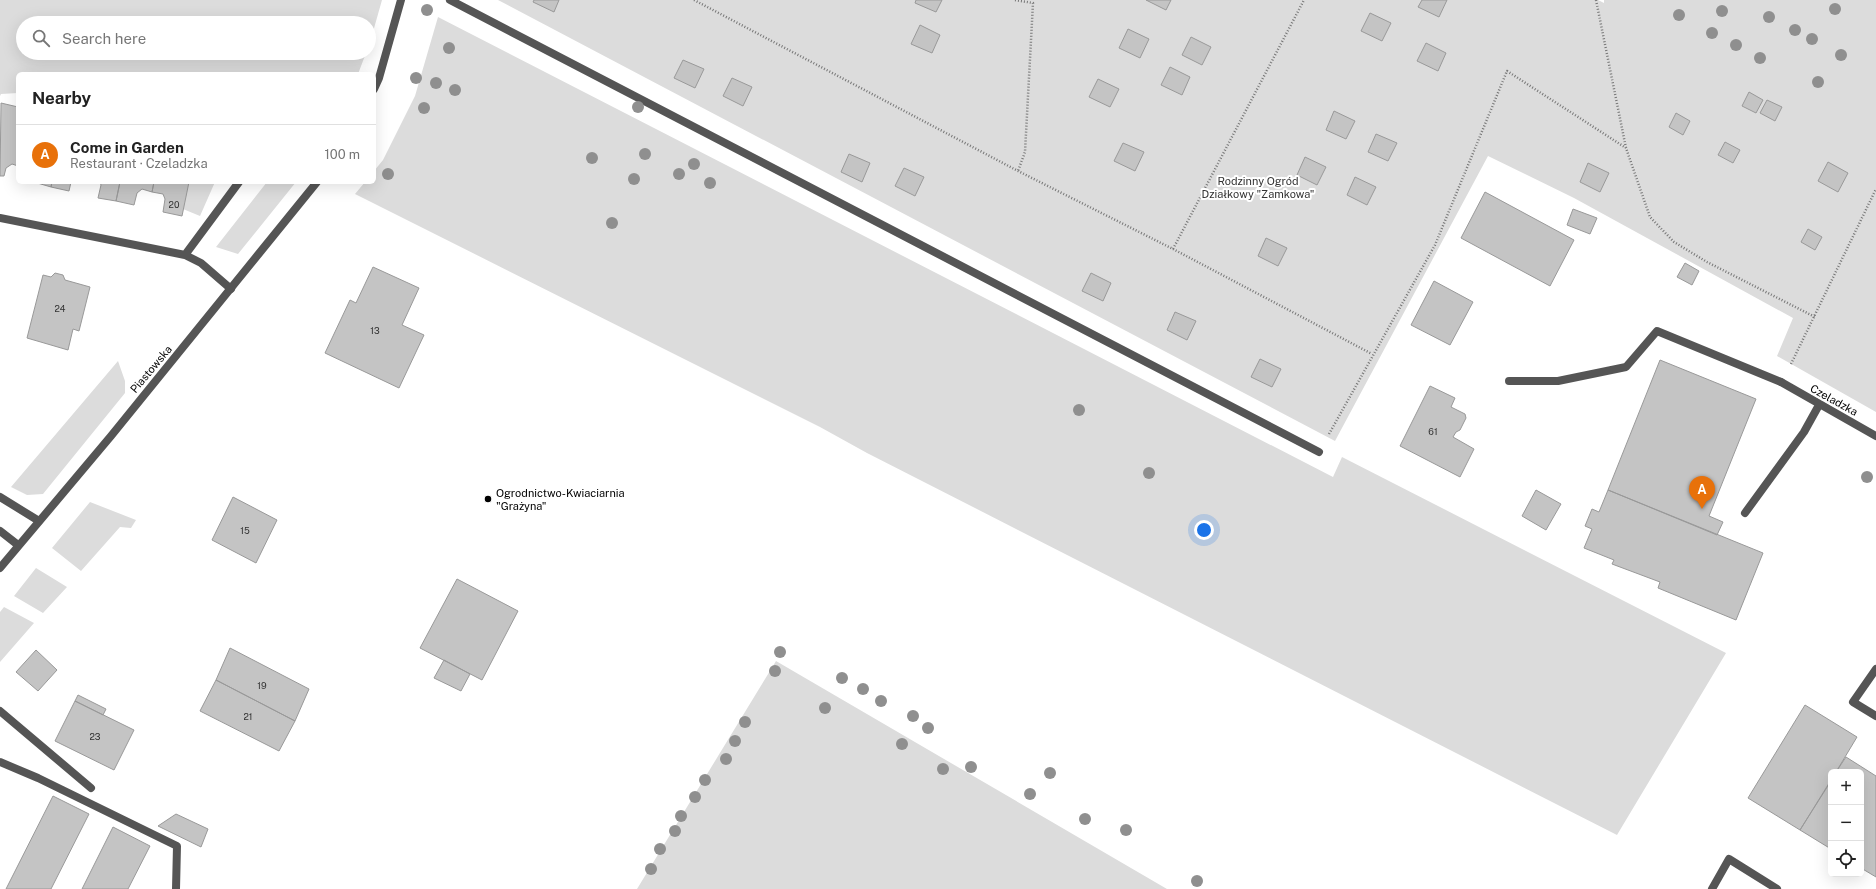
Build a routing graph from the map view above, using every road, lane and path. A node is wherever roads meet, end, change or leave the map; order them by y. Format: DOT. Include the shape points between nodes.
graph roads {
  1 [pos="401,0"];
  2 [pos="450,0"];
  3 [pos="694,0"];
  4 [pos="1015,0"];
  5 [pos="1304,0"];
  6 [pos="1596,0"];
  7 [pos="1033,2"];
  8 [pos="376,85"];
  9 [pos="1626,148"];
  10 [pos="1018,171"];
  11 [pos="238,184"];
  12 [pos="315,184"];
  13 [pos="1876,189"];
  14 [pos="0,218"];
  15 [pos="1173,248"];
  16 [pos="185,255"];
  17 [pos="231,289"];
  18 [pos="1815,317"];
  19 [pos="1372,354"];
  20 [pos="1509,381"];
  21 [pos="1781,382"];
  22 [pos="1819,404"];
  23 [pos="1876,436"];
  24 [pos="1319,452"];
  25 [pos="0,497"];
  26 [pos="1745,513"];
  27 [pos="39,521"];
  28 [pos="0,532"];
  29 [pos="18,545"];
  30 [pos="0,568"];
  31 [pos="1876,669"];
  32 [pos="0,711"];
  33 [pos="1876,716"];
  34 [pos="0,762"];
  35 [pos="91,788"];
  36 [pos="176,889"];
  37 [pos="1712,889"];
  38 [pos="1777,889"];
  1 -- 8 [label="street"];
  2 -- 24 [label="street"];
  3 -- 10 [label="path"];
  4 -- 7 [label="path"];
  5 -- 15 [label="path"];
  6 -- 9 [label="path"];
  7 -- 10 [label="path" via="1025,152"];
  9 -- 18 [label="path" via="1650,217 1674,242 1707,262"];
  9 -- 19 [label="path" via="1507,71 1435,245"];
  10 -- 15 [label="path"];
  11 -- 16 [label="street"];
  12 -- 17 [label="street, Piastowska"];
  13 -- 18 [label="path"];
  14 -- 16 [label="street"];
  15 -- 19 [label="path"];
  16 -- 17 [label="street" via="201,264"];
  17 -- 27 [label="street, Piastowska"];
  18 -- 21 [label="path"];
  19 -- 24 [label="path"];
  20 -- 21 [label="street, Czeladzka" via="1558,381 1626,367 1657,331"];
  21 -- 22 [label="street, Czeladzka"];
  22 -- 23 [label="street, Czeladzka"];
  22 -- 26 [label="street" via="1804,432"];
  25 -- 27 [label="street"];
  27 -- 29 [label="street, Piastowska"];
  28 -- 29 [label="street"];
  29 -- 30 [label="street, Piastowska"];
  31 -- 33 [label="street" via="1852,702"];
  32 -- 35 [label="street"];
  34 -- 36 [label="street" via="177,846"];
  37 -- 38 [label="street" via="1729,859"];
}
